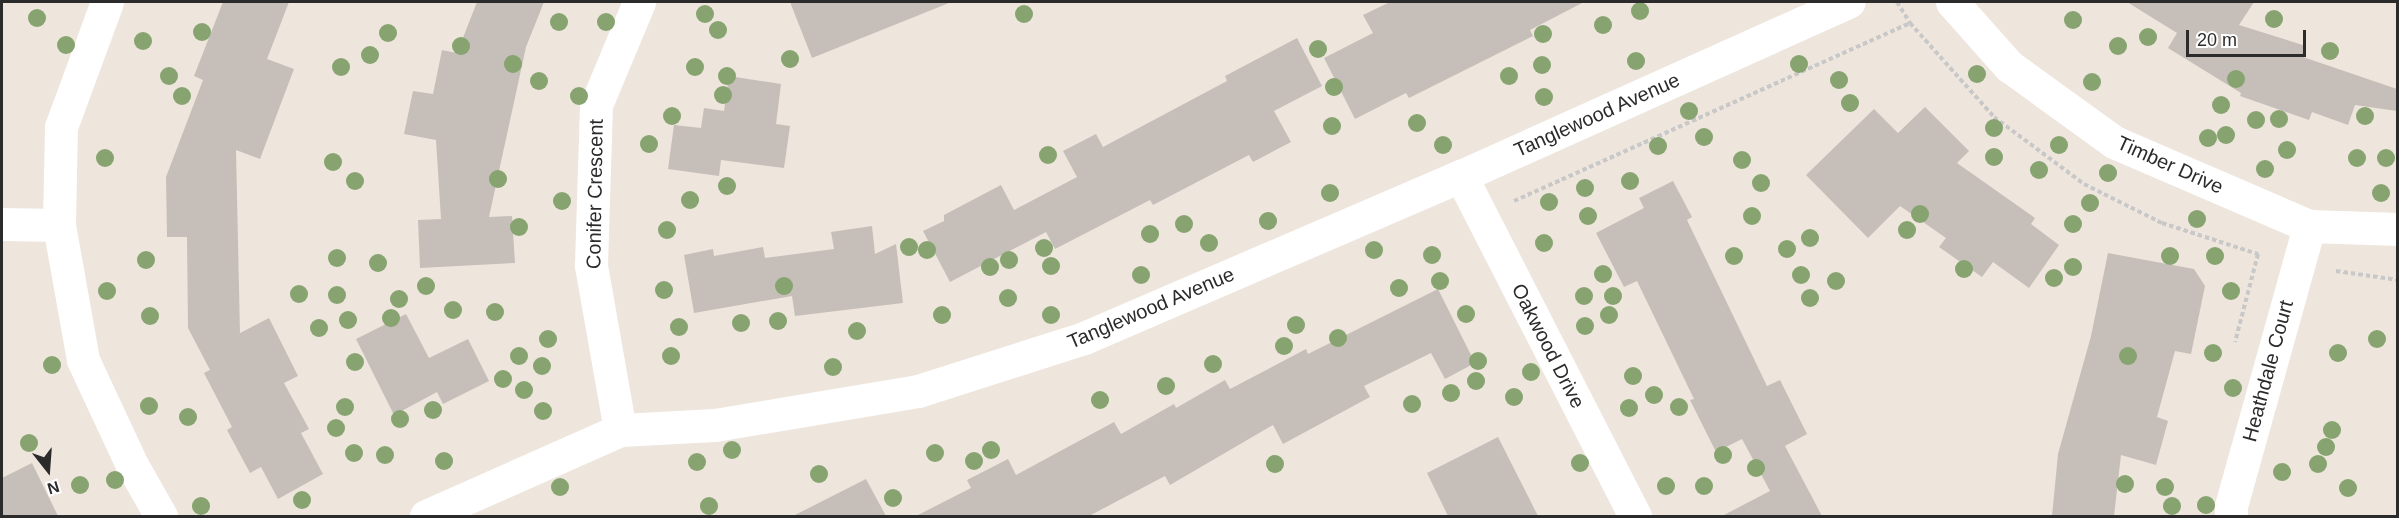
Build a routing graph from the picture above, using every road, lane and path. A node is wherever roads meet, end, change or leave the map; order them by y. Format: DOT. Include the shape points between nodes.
graph roads {
  1 [pos="107,2"];
  2 [pos="639,2"];
  3 [pos="1849,2"];
  4 [pos="1897,2"];
  5 [pos="1952,2"];
  6 [pos="1911,23"];
  7 [pos="1461,176"];
  8 [pos="1509,203"];
  9 [pos="2,224"];
  10 [pos="59,225"];
  11 [pos="2309,226"];
  12 [pos="2397,229"];
  13 [pos="2234,345"];
  14 [pos="620,430"];
  15 [pos="161,516"];
  16 [pos="426,516"];
  17 [pos="1635,516"];
  18 [pos="2231,516"];
  1 -- 10 [label="street" via="61,127"];
  2 -- 14 [label="street, Conifer Crescent" via="597,105 591,265"];
  3 -- 7 [label="street, Tanglewood Avenue"];
  4 -- 6 [label="path"];
  5 -- 11 [label="street, Timber Drive" via="2009,66 2114,142"];
  6 -- 8 [label="path"];
  6 -- 13 [label="path" via="1994,117 2084,184 2162,223 2258,254"];
  7 -- 14 [label="street, Tanglewood Avenue" via="1084,338 918,391 715,425"];
  7 -- 17 [label="street, Oakwood Drive"];
  9 -- 10 [label="street"];
  10 -- 15 [label="street" via="83,360 132,465"];
  11 -- 12 [label="street, Timber Drive"];
  11 -- 18 [label="street, Heathdale Court"];
  14 -- 16 [label="street, Tanglewood Avenue"];
}
